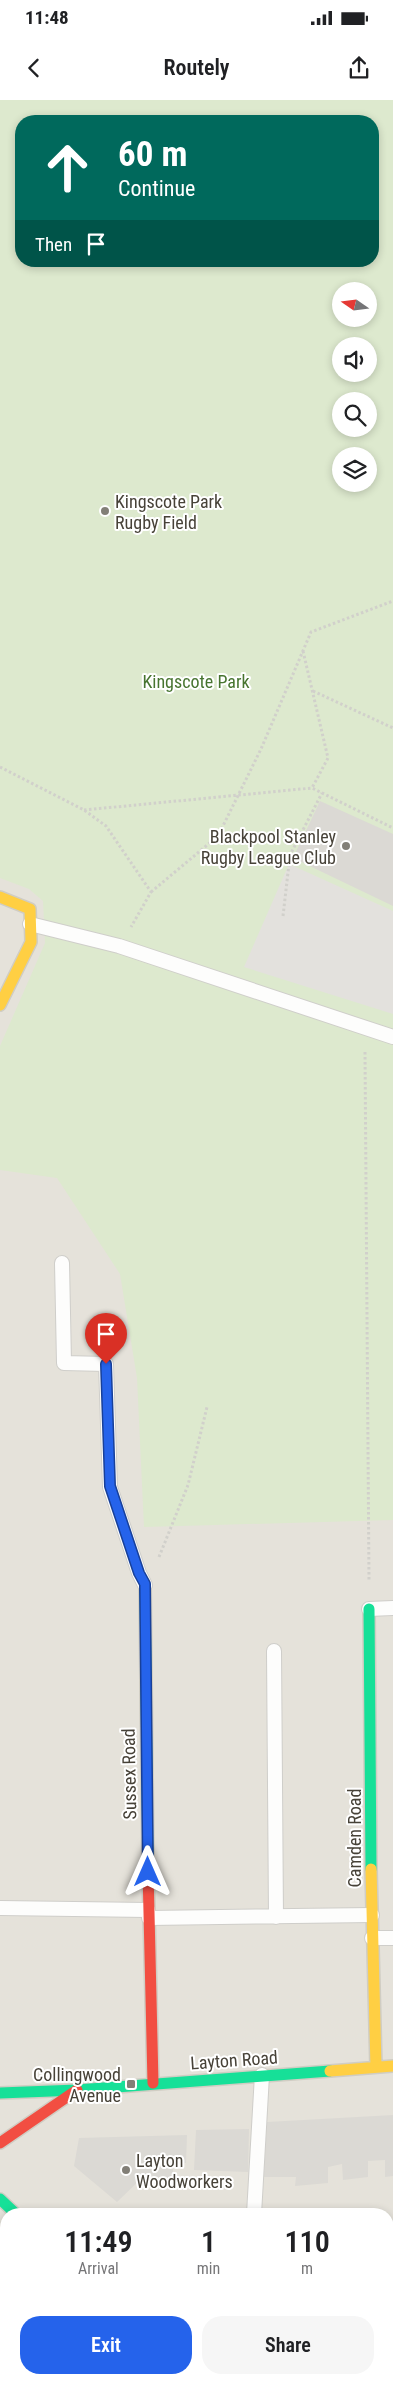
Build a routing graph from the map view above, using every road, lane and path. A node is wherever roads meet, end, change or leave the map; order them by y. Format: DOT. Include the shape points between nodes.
graph roads {
  1 [pos="393,601"];
  2 [pos="303,650"];
  3 [pos="313,691"];
  4 [pos="393,728"];
  5 [pos="0,766"];
  6 [pos="312,788"];
  7 [pos="322,793"];
  8 [pos="236,797"];
  9 [pos="84,810"];
  10 [pos="393,828"];
  11 [pos="151,892"];
  12 [pos="0,897"];
  13 [pos="283,916"];
  14 [pos="30,924"];
  15 [pos="119,946"];
  16 [pos="0,1005"];
  17 [pos="365,1028"];
  18 [pos="393,1037"];
  19 [pos="62,1263"];
  20 [pos="207,1407"];
  21 [pos="145,1584"];
  22 [pos="393,1608"];
  23 [pos="370,1609"];
  24 [pos="274,1651"];
  25 [pos="0,1908"];
  26 [pos="148,1914"];
  27 [pos="372,1915"];
  28 [pos="276,1917"];
  29 [pos="372,1938"];
  30 [pos="393,1938"];
  31 [pos="376,2066"];
  32 [pos="393,2066"];
  33 [pos="262,2075"];
  34 [pos="153,2083"];
  35 [pos="77,2090"];
  36 [pos="0,2093"];
  37 [pos="0,2143"];
  38 [pos="0,2199"];
  39 [pos="10,2208"];
  40 [pos="254,2208"];
  1 -- 2 [label="path" via="311,632"];
  2 -- 3 [label="path"];
  2 -- 8 [label="path" via="261,749"];
  3 -- 4 [label="path"];
  3 -- 6 [label="path" via="328,758"];
  5 -- 9 [label="path"];
  6 -- 7 [label="path"];
  6 -- 8 [label="path"];
  7 -- 10 [label="path"];
  7 -- 13 [label="path" via="290,855"];
  8 -- 9 [label="path"];
  8 -- 11 [label="path" via="218,836"];
  9 -- 11 [label="path" via="106,826"];
  11 -- 15 [label="path"];
  12 -- 14 [label="street" via="30,909"];
  14 -- 15 [label="lane"];
  14 -- 16 [label="street" via="31,942"];
  15 -- 17 [label="lane"];
  17 -- 18 [label="lane"];
  17 -- 23 [label="path"];
  19 -- 21 [label="lane" via="64,1364 106,1364 110,1486"];
  20 -- 21 [label="path" via="188,1485 160,1556"];
  21 -- 26 [label="street, Sussex Road"];
  22 -- 23 [label="lane"];
  23 -- 27 [label="street, Camden Road"];
  24 -- 28 [label="lane"];
  25 -- 26 [label="lane"];
  26 -- 28 [label="lane"];
  26 -- 34 [label="street, Sussex Road"];
  27 -- 28 [label="lane"];
  27 -- 29 [label="street, Camden Road"];
  29 -- 30 [label="lane"];
  29 -- 31 [label="street, Camden Road"];
  31 -- 32 [label="street, Layton Road"];
  31 -- 33 [label="street, Layton Road"];
  33 -- 34 [label="street, Layton Road"];
  33 -- 40 [label="lane"];
  34 -- 35 [label="street, Layton Road"];
  35 -- 36 [label="street, Layton Road"];
  35 -- 37 [label="street, Layton Road"];
  38 -- 39 [label="street"];
}
